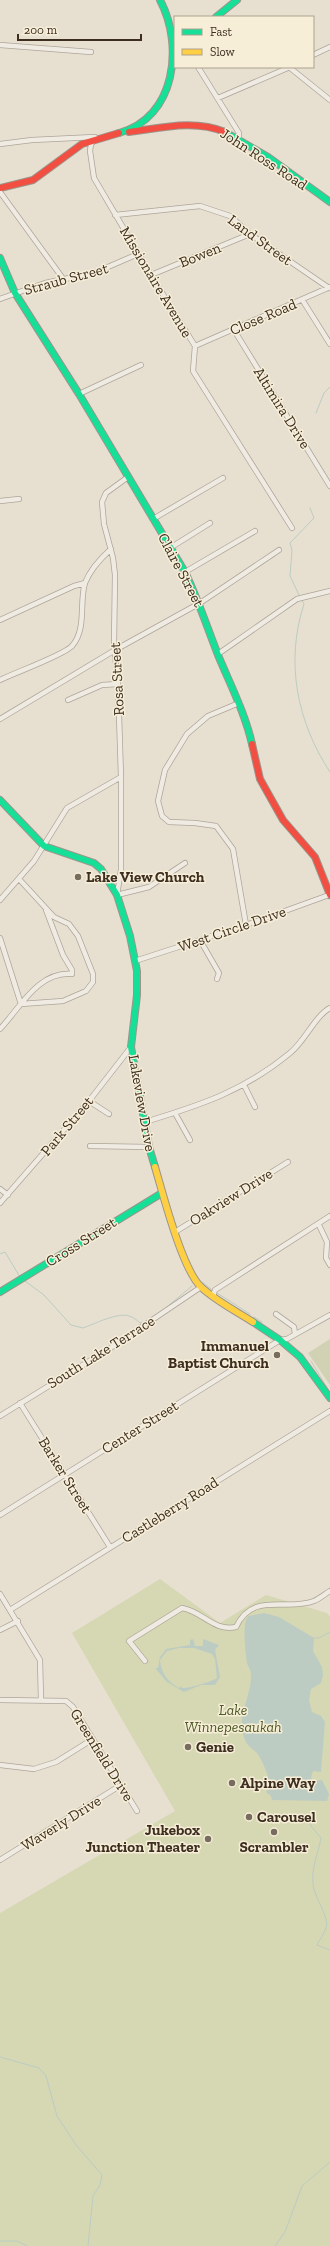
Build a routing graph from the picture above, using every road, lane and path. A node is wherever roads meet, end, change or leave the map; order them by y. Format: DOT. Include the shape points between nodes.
graph roads {
  1 [pos="160,0"];
  2 [pos="237,0"];
  3 [pos="217,16"];
  4 [pos="173,34"];
  5 [pos="0,45"];
  6 [pos="330,47"];
  7 [pos="174,49"];
  8 [pos="92,52"];
  9 [pos="314,55"];
  10 [pos="199,68"];
  11 [pos="287,68"];
  12 [pos="290,68"];
  13 [pos="218,98"];
  14 [pos="330,100"];
  15 [pos="124,132"];
  16 [pos="97,137"];
  17 [pos="239,139"];
  18 [pos="0,144"];
  19 [pos="0,188"];
  20 [pos="0,192"];
  21 [pos="330,202"];
  22 [pos="115,215"];
  23 [pos="250,234"];
  24 [pos="138,254"];
  25 [pos="0,258"];
  26 [pos="151,275"];
  27 [pos="64,280"];
  28 [pos="329,288"];
  29 [pos="15,293"];
  30 [pos="0,299"];
  31 [pos="303,301"];
  32 [pos="234,330"];
  33 [pos="330,344"];
  34 [pos="195,346"];
  35 [pos="141,365"];
  36 [pos="80,394"];
  37 [pos="128,477"];
  38 [pos="223,478"];
  39 [pos="330,486"];
  40 [pos="18,499"];
  41 [pos="0,501"];
  42 [pos="153,519"];
  43 [pos="210,523"];
  44 [pos="292,528"];
  45 [pos="255,531"];
  46 [pos="170,548"];
  47 [pos="111,549"];
  48 [pos="279,550"];
  49 [pos="185,572"];
  50 [pos="85,583"];
  51 [pos="330,591"];
  52 [pos="200,602"];
  53 [pos="0,620"];
  54 [pos="114,650"];
  55 [pos="218,654"];
  56 [pos="0,680"];
  57 [pos="118,684"];
  58 [pos="68,700"];
  59 [pos="239,703"];
  60 [pos="0,719"];
  61 [pos="121,777"];
  62 [pos="0,800"];
  63 [pos="44,846"];
  64 [pos="185,863"];
  65 [pos="19,879"];
  66 [pos="117,895"];
  67 [pos="329,895"];
  68 [pos="0,900"];
  69 [pos="46,910"];
  70 [pos="246,925"];
  71 [pos="0,938"];
  72 [pos="200,940"];
  73 [pos="135,961"];
  74 [pos="217,979"];
  75 [pos="21,1004"];
  76 [pos="330,1008"];
  77 [pos="0,1029"];
  78 [pos="131,1047"];
  79 [pos="244,1085"];
  80 [pos="89,1101"];
  81 [pos="255,1107"];
  82 [pos="175,1113"];
  83 [pos="109,1114"];
  84 [pos="145,1122"];
  85 [pos="190,1140"];
  86 [pos="90,1146"];
  87 [pos="149,1147"];
  88 [pos="288,1162"];
  89 [pos="0,1189"];
  90 [pos="162,1193"];
  91 [pos="8,1194"];
  92 [pos="0,1203"];
  93 [pos="330,1216"];
  94 [pos="319,1225"];
  95 [pos="175,1232"];
  96 [pos="330,1265"];
  97 [pos="201,1287"];
  98 [pos="0,1292"];
  99 [pos="213,1296"];
  100 [pos="276,1314"];
  101 [pos="330,1314"];
  102 [pos="295,1334"];
  103 [pos="280,1340"];
  104 [pos="330,1398"];
  105 [pos="20,1403"];
  106 [pos="330,1411"];
  107 [pos="0,1416"];
  108 [pos="65,1474"];
  109 [pos="0,1515"];
  110 [pos="110,1547"];
  111 [pos="330,1591"];
  112 [pos="0,1594"];
  113 [pos="10,1610"];
  114 [pos="18,1621"];
  115 [pos="0,1630"];
  116 [pos="145,1661"];
  117 [pos="0,1700"];
  118 [pos="41,1701"];
  119 [pos="93,1739"];
  120 [pos="0,1765"];
  121 [pos="121,1785"];
  122 [pos="137,1811"];
  123 [pos="0,1860"];
  1 -- 4 [label="street"];
  2 -- 3 [label="street"];
  4 -- 7 [label="street"];
  5 -- 8 [label="street"];
  6 -- 9 [label="street"];
  7 -- 15 [label="street" via="168,85 162,101 147,119"];
  10 -- 13 [label="street"];
  11 -- 13 [label="street"];
  12 -- 14 [label="street"];
  13 -- 17 [label="street" via="239,133"];
  15 -- 16 [label="street"];
  15 -- 17 [label="street, John Ross Road" via="203,125 218,128"];
  16 -- 18 [label="street"];
  16 -- 19 [label="street" via="70,152 37,178"];
  16 -- 22 [label="street, Missionaire Avenue" via="91,144 92,170"];
  17 -- 21 [label="street, John Ross Road"];
  20 -- 27 [label="street"];
  22 -- 23 [label="street, Land Street" via="200,206 230,216"];
  22 -- 24 [label="street, Missionaire Avenue"];
  23 -- 26 [label="street, Bowen"];
  23 -- 28 [label="street, Land Street"];
  24 -- 26 [label="street, Missionaire Avenue"];
  24 -- 27 [label="street, Straub Street" via="94,273"];
  25 -- 29 [label="street, Claire Street"];
  26 -- 34 [label="street, Missionaire Avenue"];
  27 -- 29 [label="street, Straub Street"];
  28 -- 31 [label="street, Close Road"];
  29 -- 30 [label="street, Straub Street"];
  29 -- 36 [label="street, Claire Street"];
  31 -- 32 [label="street, Close Road"];
  31 -- 33 [label="street"];
  32 -- 34 [label="street, Close Road"];
  32 -- 39 [label="street, Altimira Drive"];
  34 -- 44 [label="street, Missionaire Avenue" via="194,371"];
  35 -- 36 [label="street"];
  36 -- 37 [label="street, Claire Street"];
  37 -- 42 [label="street, Claire Street"];
  37 -- 47 [label="street, Rosa Street" via="106,493 102,502 104,524"];
  38 -- 42 [label="street"];
  40 -- 41 [label="street"];
  42 -- 46 [label="street, Claire Street"];
  43 -- 46 [label="street"];
  45 -- 49 [label="street"];
  46 -- 49 [label="street, Claire Street"];
  47 -- 50 [label="street" via="95,566"];
  47 -- 54 [label="street, Rosa Street" via="115,575"];
  48 -- 52 [label="street"];
  49 -- 52 [label="street, Claire Street"];
  50 -- 53 [label="street"];
  50 -- 56 [label="street" via="80,627 72,646"];
  51 -- 55 [label="street" via="297,599"];
  52 -- 54 [label="street"];
  52 -- 55 [label="street, Claire Street"];
  54 -- 57 [label="street, Rosa Street"];
  54 -- 60 [label="street"];
  55 -- 59 [label="street, Claire Street"];
  57 -- 58 [label="street" via="102,685"];
  57 -- 61 [label="street, Rosa Street"];
  59 -- 67 [label="street, Claire Street" via="251,738 260,779 283,820 315,857"];
  59 -- 70 [label="street" via="208,716 187,734 164,770 158,801 162,816 169,822 216,826 233,849"];
  61 -- 63 [label="street" via="67,808"];
  61 -- 66 [label="street, Rosa Street" via="121,870"];
  62 -- 63 [label="street, Lakeview Drive"];
  63 -- 65 [label="street"];
  63 -- 66 [label="street, Lakeview Drive" via="94,863 101,869"];
  64 -- 66 [label="street" via="149,887"];
  65 -- 68 [label="street"];
  65 -- 69 [label="street"];
  66 -- 73 [label="street, Lakeview Drive"];
  67 -- 70 [label="street, West Circle Drive"];
  69 -- 75 [label="street" via="72,974 51,977 42,982"];
  69 -- 75 [label="street" via="69,924 78,936 93,974 93,982 86,992 63,1002"];
  70 -- 72 [label="street, West Circle Drive"];
  71 -- 75 [label="street"];
  72 -- 73 [label="street, West Circle Drive"];
  72 -- 74 [label="street" via="219,973"];
  73 -- 78 [label="street, Lakeview Drive" via="137,995"];
  75 -- 77 [label="street"];
  76 -- 79 [label="street" via="320,1016 305,1038 290,1053"];
  78 -- 80 [label="street, Park Street"];
  78 -- 84 [label="street, Lakeview Drive"];
  79 -- 81 [label="street"];
  79 -- 82 [label="street" via="214,1100"];
  80 -- 83 [label="street"];
  80 -- 91 [label="street, Park Street"];
  82 -- 84 [label="street"];
  82 -- 85 [label="street"];
  84 -- 87 [label="street, Lakeview Drive"];
  86 -- 87 [label="street"];
  87 -- 90 [label="street, Lakeview Drive"];
  88 -- 95 [label="street, Oakview Drive"];
  89 -- 91 [label="street"];
  90 -- 95 [label="street, Lakeview Drive"];
  90 -- 98 [label="street, Cross Street"];
  91 -- 92 [label="street, Park Street"];
  93 -- 94 [label="street"];
  94 -- 96 [label="street" via="327,1242 326,1258"];
  94 -- 99 [label="street" via="214,1290"];
  95 -- 97 [label="street, Lakeview Drive" via="187,1265"];
  97 -- 99 [label="street, Lakeview Drive"];
  97 -- 105 [label="street, South Lake Terrace" via="112,1347"];
  99 -- 103 [label="street, Lakeview Drive"];
  100 -- 102 [label="street" via="294,1327"];
  101 -- 102 [label="street, Center Street"];
  102 -- 103 [label="street, Center Street"];
  103 -- 104 [label="street, Lakeview Drive" via="300,1357"];
  103 -- 108 [label="street, Center Street"];
  105 -- 107 [label="street, South Lake Terrace"];
  105 -- 108 [label="street, Barker Street"];
  106 -- 110 [label="street, Castleberry Road"];
  108 -- 109 [label="street, Center Street"];
  108 -- 110 [label="street, Barker Street"];
  110 -- 113 [label="street, Castleberry Road"];
  111 -- 116 [label="street" via="314,1601 251,1608 241,1615 236,1627 228,1629 218,1626 192,1610 182,1608 129,1641"];
  112 -- 113 [label="street"];
  113 -- 114 [label="street"];
  114 -- 115 [label="street"];
  114 -- 118 [label="street" via="40,1660"];
  117 -- 118 [label="street"];
  118 -- 119 [label="street, Greenfield Drive" via="66,1701 73,1707"];
  119 -- 120 [label="street" via="56,1762 34,1768"];
  119 -- 121 [label="street, Greenfield Drive"];
  121 -- 122 [label="street, Greenfield Drive"];
  121 -- 123 [label="street, Waverly Drive"];
}
